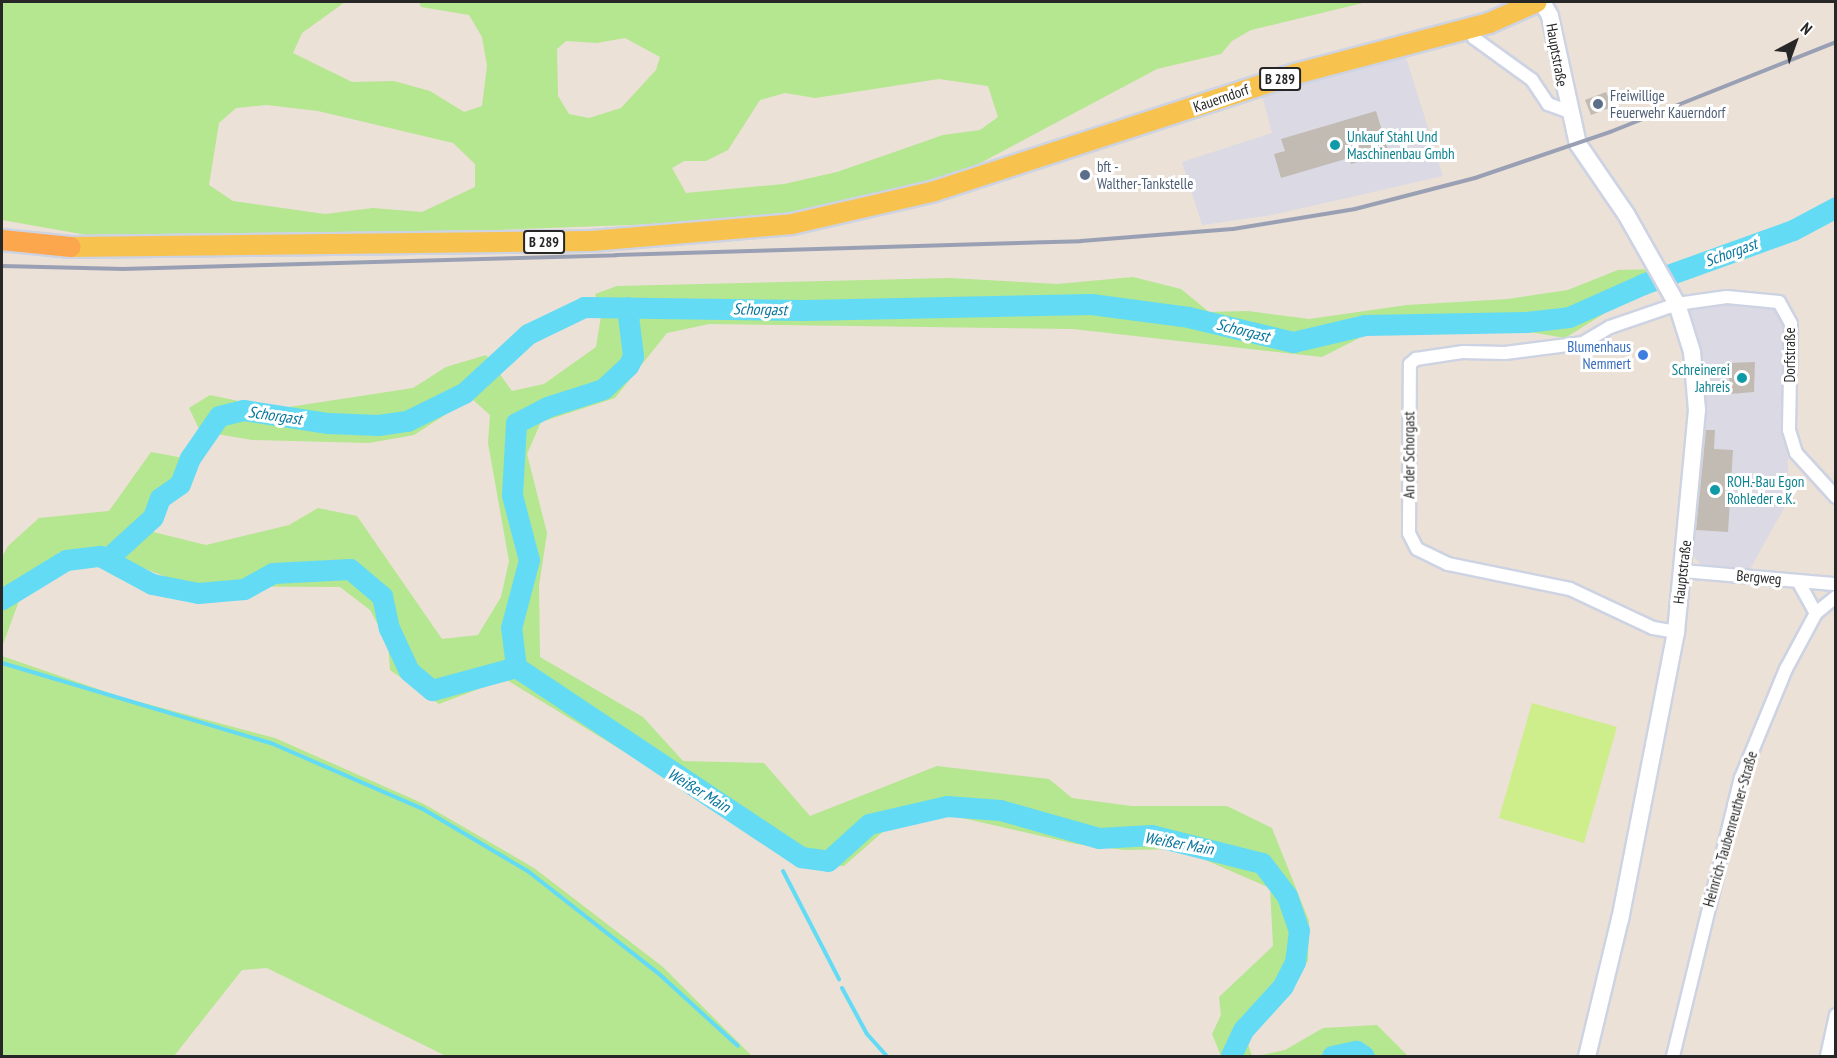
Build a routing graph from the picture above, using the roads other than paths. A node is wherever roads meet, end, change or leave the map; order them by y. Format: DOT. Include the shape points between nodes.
graph roads {
  1 [pos="1537,2"];
  2 [pos="1542,2"];
  3 [pos="1471,29"];
  4 [pos="1567,111"];
  5 [pos="2,240"];
  6 [pos="71,247"];
  7 [pos="1674,298"];
  8 [pos="1836,497"];
  9 [pos="1683,571"];
  10 [pos="1798,581"];
  11 [pos="1836,584"];
  12 [pos="1836,597"];
  13 [pos="1816,613"];
  14 [pos="1676,632"];
  15 [pos="1836,1015"];
  16 [pos="1587,1056"];
  17 [pos="1673,1056"];
  18 [pos="1827,1056"];
  1 -- 3 [label="main road, Kauerndorf / B 289"];
  2 -- 4 [label="main road, Hauptstraße" via="1550,16"];
  3 -- 4 [label="street, Hauptstraße" via="1474,38 1532,80 1556,111"];
  3 -- 6 [label="main road, Kauerndorf / B 289" via="1305,71 1009,169 850,213 723,233 591,241"];
  4 -- 7 [label="main road, Hauptstraße" via="1586,159 1646,247"];
  5 -- 6 [label="highway, B 289"];
  7 -- 8 [label="street, Dorfstraße" via="1761,298 1779,302 1788,312 1789,430 1796,453"];
  7 -- 9 [label="main road, Hauptstraße" via="1692,352 1697,410"];
  7 -- 14 [label="street, An der Schorgast" via="1583,343 1416,359 1410,364 1409,533 1417,549 1431,559 1570,589 1653,628"];
  9 -- 10 [label="street, Bergweg"];
  9 -- 14 [label="main road, Hauptstraße"];
  10 -- 11 [label="street, Bergweg"];
  10 -- 13 [label="street"];
  12 -- 13 [label="street, Heinrich-Taubenreuther-Straße"];
  13 -- 17 [label="street, Heinrich-Taubenreuther-Straße" via="1772,699 1741,778"];
  14 -- 16 [label="main road, Hauptstraße" via="1620,919"];
  15 -- 18 [label="street"];
}
